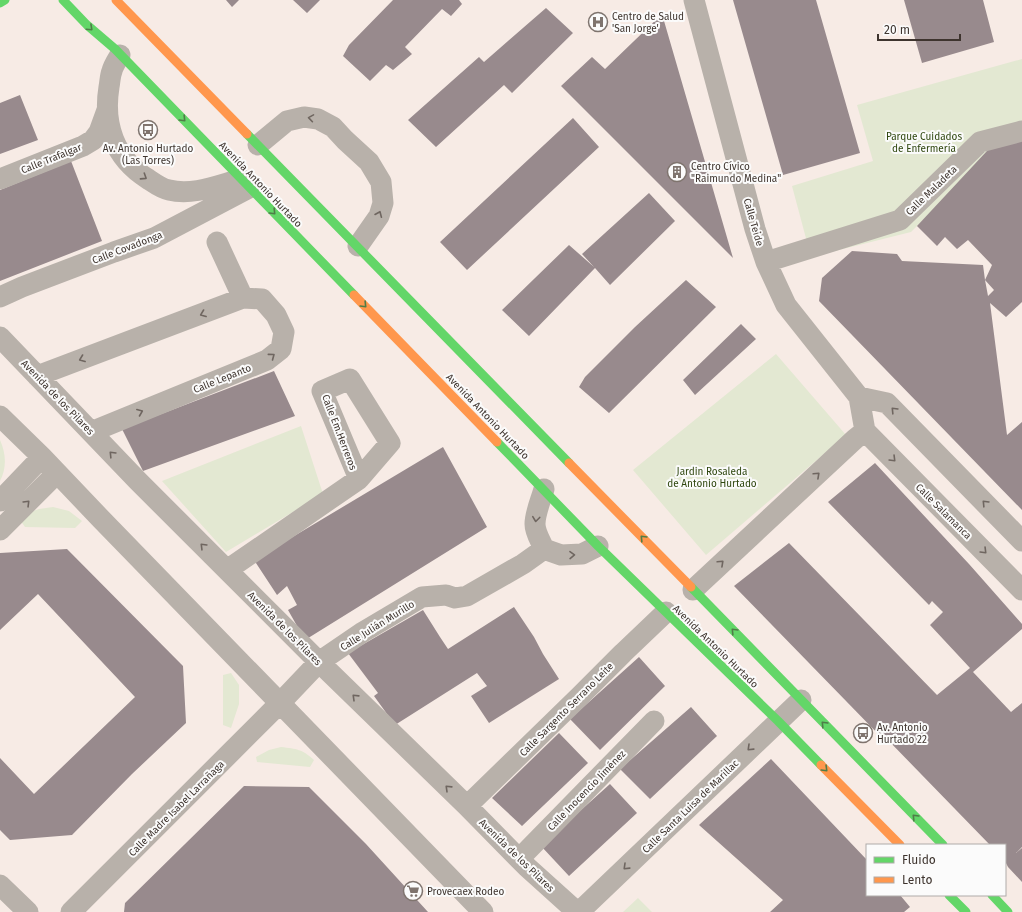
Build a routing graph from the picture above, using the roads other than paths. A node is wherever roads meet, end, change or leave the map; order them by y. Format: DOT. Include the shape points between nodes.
graph roads {
  1 [pos="5,0"];
  2 [pos="63,0"];
  3 [pos="116,0"];
  4 [pos="694,0"];
  5 [pos="0,3"];
  6 [pos="120,55"];
  7 [pos="107,110"];
  8 [pos="1022,131"];
  9 [pos="258,145"];
  10 [pos="0,179"];
  11 [pos="245,183"];
  12 [pos="217,242"];
  13 [pos="358,246"];
  14 [pos="766,262"];
  15 [pos="0,297"];
  16 [pos="243,298"];
  17 [pos="0,337"];
  18 [pos="37,376"];
  19 [pos="859,397"];
  20 [pos="0,416"];
  21 [pos="865,431"];
  22 [pos="90,432"];
  23 [pos="42,457"];
  24 [pos="57,473"];
  25 [pos="359,479"];
  26 [pos="544,490"];
  27 [pos="0,501"];
  28 [pos="0,530"];
  29 [pos="1022,541"];
  30 [pos="598,546"];
  31 [pos="544,549"];
  32 [pos="227,570"];
  33 [pos="693,590"];
  34 [pos="1022,590"];
  35 [pos="666,612"];
  36 [pos="319,662"];
  37 [pos="801,700"];
  38 [pos="280,703"];
  39 [pos="654,721"];
  40 [pos="778,721"];
  41 [pos="467,806"];
  42 [pos="899,844"];
  43 [pos="942,844"];
  44 [pos="519,859"];
  45 [pos="0,885"];
  46 [pos="993,896"];
  47 [pos="28,912"];
  48 [pos="71,912"];
  49 [pos="484,912"];
  50 [pos="578,912"];
  51 [pos="1008,912"];
  1 -- 5 [label="main road"];
  2 -- 6 [label="main road, Avenida Antonio Hurtado, one-way"];
  3 -- 9 [label="main road"];
  4 -- 14 [label="street, Calle Teide"];
  6 -- 7 [label="street" via="112,71"];
  6 -- 11 [label="main road, Avenida Antonio Hurtado, one-way"];
  7 -- 10 [label="street, Calle Trafalgar" via="99,132 93,140"];
  7 -- 11 [label="street, one-way" via="111,134 128,163 140,174 168,190 182,192"];
  8 -- 14 [label="street, Calle Maladeta" via="980,142 900,220"];
  9 -- 13 [label="main road"];
  13 -- 9 [label="street, one-way" via="379,216 383,203 381,182 369,162 333,127 318,119 304,117 287,120"];
  11 -- 15 [label="street, Calle Covadonga" via="154,238"];
  11 -- 26 [label="main road, Avenida Antonio Hurtado, one-way"];
  12 -- 16 [label="street"];
  33 -- 13 [label="main road, one-way"];
  14 -- 19 [label="street, Calle Teide" via="786,305"];
  16 -- 18 [label="street, Calle Lepanto, one-way"];
  22 -- 16 [label="street, Calle Lepanto, one-way" via="267,360 281,349 284,332 276,316 262,299"];
  17 -- 18 [label="street, Avenida de los Pilares"];
  18 -- 22 [label="street, Avenida de los Pilares"];
  19 -- 21 [label="street"];
  29 -- 19 [label="street, one-way" via="887,403"];
  20 -- 23 [label="street"];
  33 -- 21 [label="street, one-way"];
  21 -- 34 [label="street, Calle Salamanca, one-way"];
  32 -- 22 [label="street, Avenida de los Pilares, one-way"];
  23 -- 24 [label="street"];
  23 -- 27 [label="street"];
  28 -- 24 [label="street, one-way"];
  24 -- 38 [label="street"];
  25 -- 32 [label="street, Calle Em.Herreros"];
  26 -- 30 [label="main road, Avenida Antonio Hurtado"];
  26 -- 31 [label="street, one-way" via="535,525"];
  31 -- 30 [label="street, one-way" via="561,555 582,554"];
  30 -- 35 [label="main road, Avenida Antonio Hurtado"];
  31 -- 36 [label="street, Calle Julián Murillo" via="467,596 422,596"];
  32 -- 36 [label="street, Avenida de los Pilares"];
  37 -- 33 [label="main road, one-way"];
  35 -- 40 [label="main road, Avenida Antonio Hurtado"];
  35 -- 41 [label="street, Calle Sargento Serrano Leite"];
  36 -- 38 [label="street, Calle Julián Murillo"];
  41 -- 36 [label="street, Avenida de los Pilares, one-way"];
  37 -- 40 [label="street, Calle Santa Luisa de Marillac"];
  43 -- 37 [label="main road, one-way"];
  38 -- 48 [label="street, Calle Madre Isabel Larrañaga"];
  38 -- 49 [label="street"];
  39 -- 44 [label="street, Calle Inocencio Jiménez"];
  40 -- 42 [label="main road, Avenida Antonio Hurtado, one-way"];
  40 -- 50 [label="street, Calle Santa Luisa de Marillac, one-way"];
  41 -- 44 [label="street, Avenida de los Pilares"];
  44 -- 50 [label="street, Avenida de los Pilares"];
  45 -- 47 [label="street"];
  46 -- 51 [label="main road"];
}
